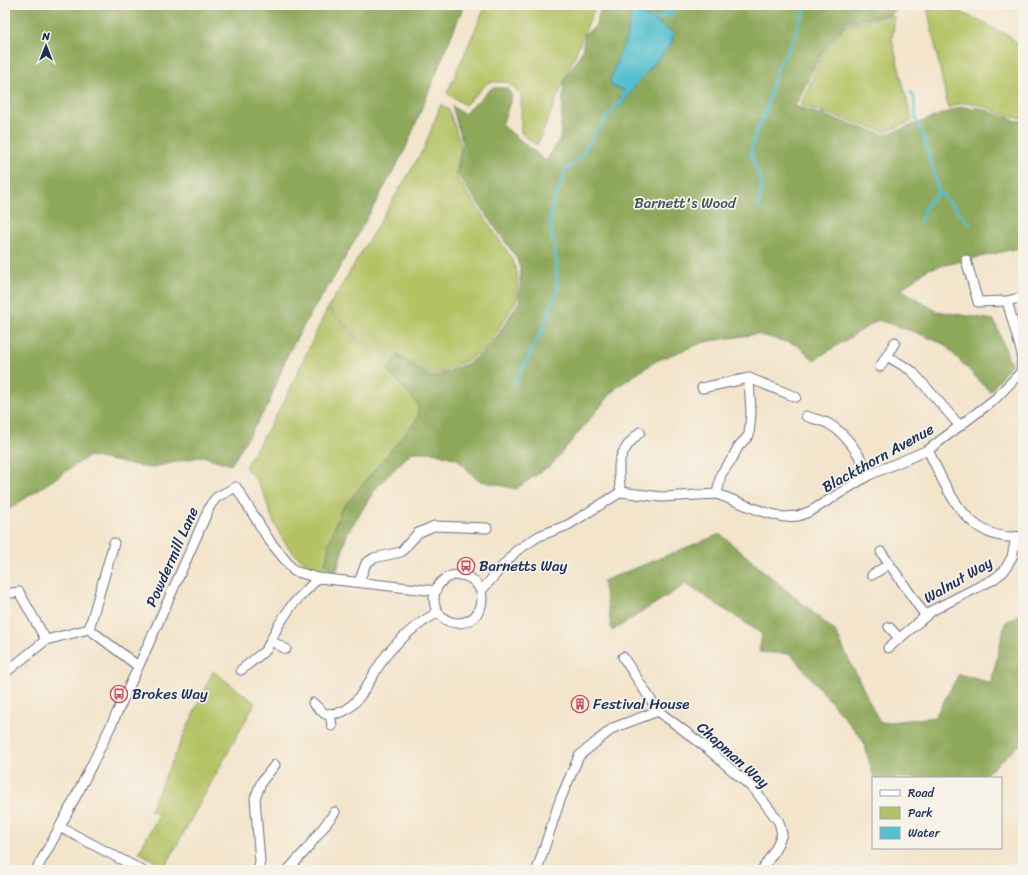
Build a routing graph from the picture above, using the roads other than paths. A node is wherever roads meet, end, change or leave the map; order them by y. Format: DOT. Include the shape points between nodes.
graph roads {
  1 [pos="966,260"];
  2 [pos="1023,297"];
  3 [pos="1007,301"];
  4 [pos="895,342"];
  5 [pos="886,356"];
  6 [pos="880,368"];
  7 [pos="750,378"];
  8 [pos="702,388"];
  9 [pos="796,397"];
  10 [pos="806,416"];
  11 [pos="960,426"];
  12 [pos="640,432"];
  13 [pos="928,450"];
  14 [pos="869,475"];
  15 [pos="621,492"];
  16 [pos="717,494"];
  17 [pos="487,528"];
  18 [pos="1019,536"];
  19 [pos="114,543"];
  20 [pos="881,552"];
  21 [pos="889,564"];
  22 [pos="872,575"];
  23 [pos="318,578"];
  24 [pos="358,582"];
  25 [pos="436,591"];
  26 [pos="481,591"];
  27 [pos="5,594"];
  28 [pos="438,612"];
  29 [pos="925,615"];
  30 [pos="889,627"];
  31 [pos="89,629"];
  32 [pos="899,638"];
  33 [pos="46,640"];
  34 [pos="271,640"];
  35 [pos="888,648"];
  36 [pos="286,649"];
  37 [pos="623,657"];
  38 [pos="138,666"];
  39 [pos="241,670"];
  40 [pos="5,673"];
  41 [pos="312,703"];
  42 [pos="658,711"];
  43 [pos="330,714"];
  44 [pos="332,726"];
  45 [pos="275,765"];
  46 [pos="335,812"];
  47 [pos="60,827"];
  48 [pos="261,869"];
  49 [pos="36,870"];
  50 [pos="141,870"];
  51 [pos="288,870"];
  52 [pos="537,870"];
  53 [pos="762,870"];
  1 -- 3 [label="street" via="978,302"];
  2 -- 3 [label="street"];
  3 -- 11 [label="street, Blackthorn Avenue" via="1022,354 1022,372 995,399"];
  4 -- 5 [label="street"];
  5 -- 6 [label="street"];
  5 -- 11 [label="street" via="912,371"];
  7 -- 8 [label="street"];
  7 -- 9 [label="street"];
  7 -- 16 [label="street" via="749,435 721,474"];
  10 -- 14 [label="street" via="830,424 851,444"];
  11 -- 13 [label="street, Blackthorn Avenue"];
  12 -- 15 [label="street" via="621,454 618,478"];
  13 -- 14 [label="street, Blackthorn Avenue"];
  13 -- 18 [label="street" via="947,490 959,509 971,521 1000,536"];
  14 -- 16 [label="street, Blackthorn Avenue" via="830,500 798,516 783,517"];
  15 -- 16 [label="street, Blackthorn Avenue" via="661,497"];
  15 -- 26 [label="street" via="568,525 539,536 516,551"];
  17 -- 24 [label="street" via="428,528 418,533 401,552 374,558 366,563"];
  18 -- 29 [label="street, Walnut Way" via="1004,571 994,579"];
  19 -- 31 [label="street"];
  20 -- 21 [label="street"];
  21 -- 22 [label="street"];
  21 -- 29 [label="street"];
  23 -- 24 [label="street, Powdermill Lane"];
  23 -- 34 [label="street" via="292,606"];
  23 -- 38 [label="street, Powdermill Lane" via="294,572 269,540 236,487 217,497 211,504"];
  24 -- 25 [label="street, Powdermill Lane"];
  25 -- 26 [label="street" via="444,579 459,575 473,580"];
  25 -- 28 [label="street" via="435,605"];
  26 -- 28 [label="street" via="481,607 472,619 457,623"];
  27 -- 33 [label="street" via="18,592"];
  28 -- 43 [label="street" via="423,621 387,653 345,711"];
  29 -- 32 [label="street, Walnut Way"];
  30 -- 32 [label="street"];
  31 -- 33 [label="street"];
  31 -- 38 [label="street"];
  32 -- 35 [label="street, Walnut Way"];
  33 -- 40 [label="street"];
  34 -- 36 [label="street"];
  34 -- 39 [label="street" via="266,650"];
  37 -- 42 [label="street, Chapman Way"];
  38 -- 47 [label="street, Powdermill Lane"];
  41 -- 43 [label="street" via="326,714"];
  42 -- 52 [label="street" via="612,728 579,756 560,800"];
  42 -- 53 [label="street, Chapman Way" via="703,745 755,790 779,822 782,834 776,850"];
  43 -- 44 [label="street"];
  45 -- 48 [label="street" via="262,781 255,798"];
  46 -- 51 [label="street"];
  47 -- 49 [label="street, Powdermill Lane"];
  47 -- 50 [label="street"];
}
